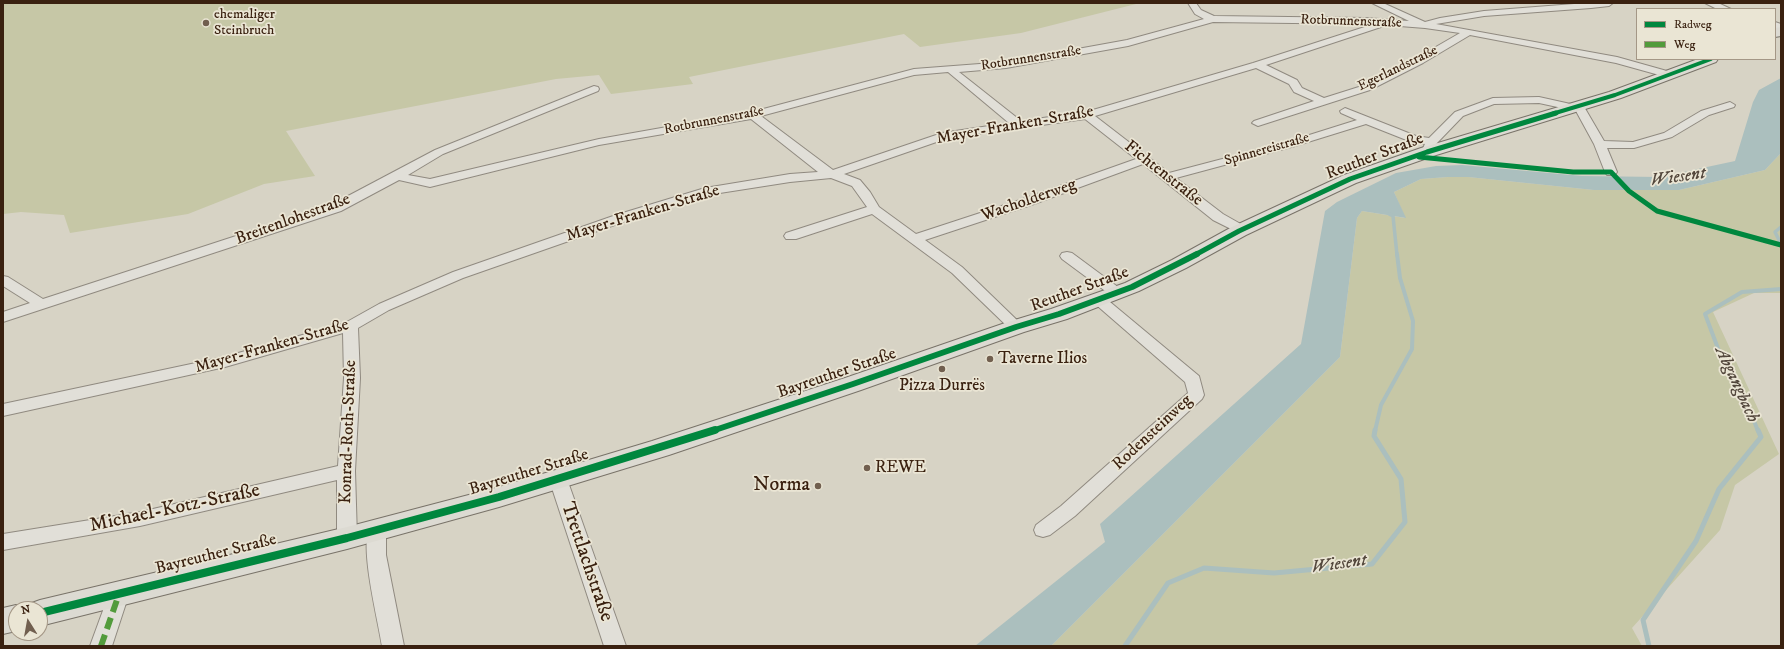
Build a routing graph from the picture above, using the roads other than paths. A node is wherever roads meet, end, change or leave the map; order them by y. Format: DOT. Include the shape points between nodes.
graph roads {
  1 [pos="1192,3"];
  2 [pos="1376,3"];
  3 [pos="1609,3"];
  4 [pos="1709,3"];
  5 [pos="1723,8"];
  6 [pos="1214,20"];
  7 [pos="1384,23"];
  8 [pos="1425,26"];
  9 [pos="1469,32"];
  10 [pos="1708,60"];
  11 [pos="1257,65"];
  12 [pos="950,69"];
  13 [pos="1670,75"];
  14 [pos="594,88"];
  15 [pos="1324,102"];
  16 [pos="1730,105"];
  17 [pos="1577,107"];
  18 [pos="1345,111"];
  19 [pos="753,115"];
  20 [pos="1087,115"];
  21 [pos="1367,120"];
  22 [pos="1258,123"];
  23 [pos="1019,125"];
  24 [pos="1600,144"];
  25 [pos="1430,147"];
  26 [pos="1144,160"];
  27 [pos="1611,172"];
  28 [pos="832,174"];
  29 [pos="397,176"];
  30 [pos="1166,177"];
  31 [pos="874,209"];
  32 [pos="1241,230"];
  33 [pos="790,236"];
  34 [pos="914,240"];
  35 [pos="1067,256"];
  36 [pos="3,280"];
  37 [pos="1108,297"];
  38 [pos="41,304"];
  39 [pos="3,317"];
  40 [pos="350,326"];
  41 [pos="1016,327"];
  42 [pos="3,410"];
  43 [pos="346,471"];
  44 [pos="558,479"];
  45 [pos="377,530"];
  46 [pos="1042,530"];
  47 [pos="347,538"];
  48 [pos="3,542"];
  49 [pos="119,594"];
  50 [pos="48,611"];
  51 [pos="101,646"];
  52 [pos="393,646"];
  53 [pos="615,646"];
  1 -- 6 [label="street" via="1202,15"];
  2 -- 8 [label="street"];
  3 -- 8 [label="street" via="1487,13 1433,22"];
  4 -- 5 [label="street"];
  6 -- 7 [label="street, Rotbrunnenstraße"];
  6 -- 12 [label="street, Rotbrunnenstraße" via="1128,43 1006,65"];
  7 -- 8 [label="street, Rotbrunnenstraße"];
  7 -- 11 [label="street, Mayer-Franken-Straße"];
  8 -- 9 [label="street, Rotbrunnenstraße"];
  9 -- 13 [label="street, Rotbrunnenstraße" via="1617,60"];
  9 -- 15 [label="street, Egerlandstraße" via="1366,88"];
  10 -- 13 [label="main road, Reuther Straße"];
  11 -- 15 [label="street" via="1293,82 1298,90"];
  11 -- 20 [label="street, Mayer-Franken-Straße"];
  12 -- 19 [label="street, Rotbrunnenstraße" via="914,72"];
  12 -- 23 [label="street"];
  13 -- 17 [label="main road, Reuther Straße"];
  14 -- 29 [label="street, Breitenlohestraße" via="439,152"];
  15 -- 22 [label="street, Egerlandstraße"];
  16 -- 24 [label="street" via="1705,113 1661,137 1634,145"];
  17 -- 24 [label="street"];
  17 -- 25 [label="main road, Reuther Straße"];
  17 -- 25 [label="street, Reuther Straße" via="1539,100 1492,101 1459,114"];
  18 -- 21 [label="street"];
  19 -- 28 [label="street"];
  19 -- 29 [label="street, Rotbrunnenstraße" via="599,142 430,183"];
  20 -- 23 [label="street, Mayer-Franken-Straße"];
  20 -- 26 [label="street, Fichtenstraße"];
  21 -- 25 [label="street"];
  21 -- 30 [label="street, Spinnereistraße" via="1291,144"];
  23 -- 28 [label="street, Mayer-Franken-Straße" via="946,135"];
  24 -- 27 [label="street"];
  25 -- 32 [label="main road, Reuther Straße" via="1350,178"];
  26 -- 30 [label="street, Fichtenstraße"];
  26 -- 34 [label="street, Wacholderweg"];
  28 -- 31 [label="street" via="856,183"];
  28 -- 40 [label="street, Mayer-Franken-Straße" via="705,192 621,218 458,275 384,307"];
  29 -- 38 [label="street, Breitenlohestraße" via="336,208"];
  30 -- 32 [label="street, Fichtenstraße" via="1218,217"];
  31 -- 33 [label="street"];
  31 -- 34 [label="street"];
  32 -- 37 [label="main road, Reuther Straße" via="1179,264"];
  34 -- 41 [label="street" via="957,270"];
  35 -- 37 [label="street"];
  36 -- 38 [label="street"];
  37 -- 41 [label="main road, Reuther Straße"];
  37 -- 46 [label="street, Rodensteinweg" via="1193,380 1196,395 1068,511"];
  38 -- 39 [label="street, Breitenlohestraße"];
  40 -- 42 [label="street, Mayer-Franken-Straße" via="225,362"];
  40 -- 43 [label="street, Konrad-Roth-Straße" via="352,378"];
  41 -- 44 [label="main road, Bayreuther Straße" via="735,423"];
  43 -- 47 [label="street, Konrad-Roth-Straße"];
  43 -- 48 [label="street, Michael-Kotz-Straße" via="140,519"];
  44 -- 45 [label="main road, Bayreuther Straße"];
  44 -- 53 [label="street, Trettlachstraße"];
  45 -- 47 [label="main road, Bayreuther Straße"];
  45 -- 52 [label="street" via="376,555"];
  47 -- 49 [label="main road, Bayreuther Straße"];
  49 -- 50 [label="main road, Bayreuther Straße"];
  49 -- 51 [label="street"];
}
